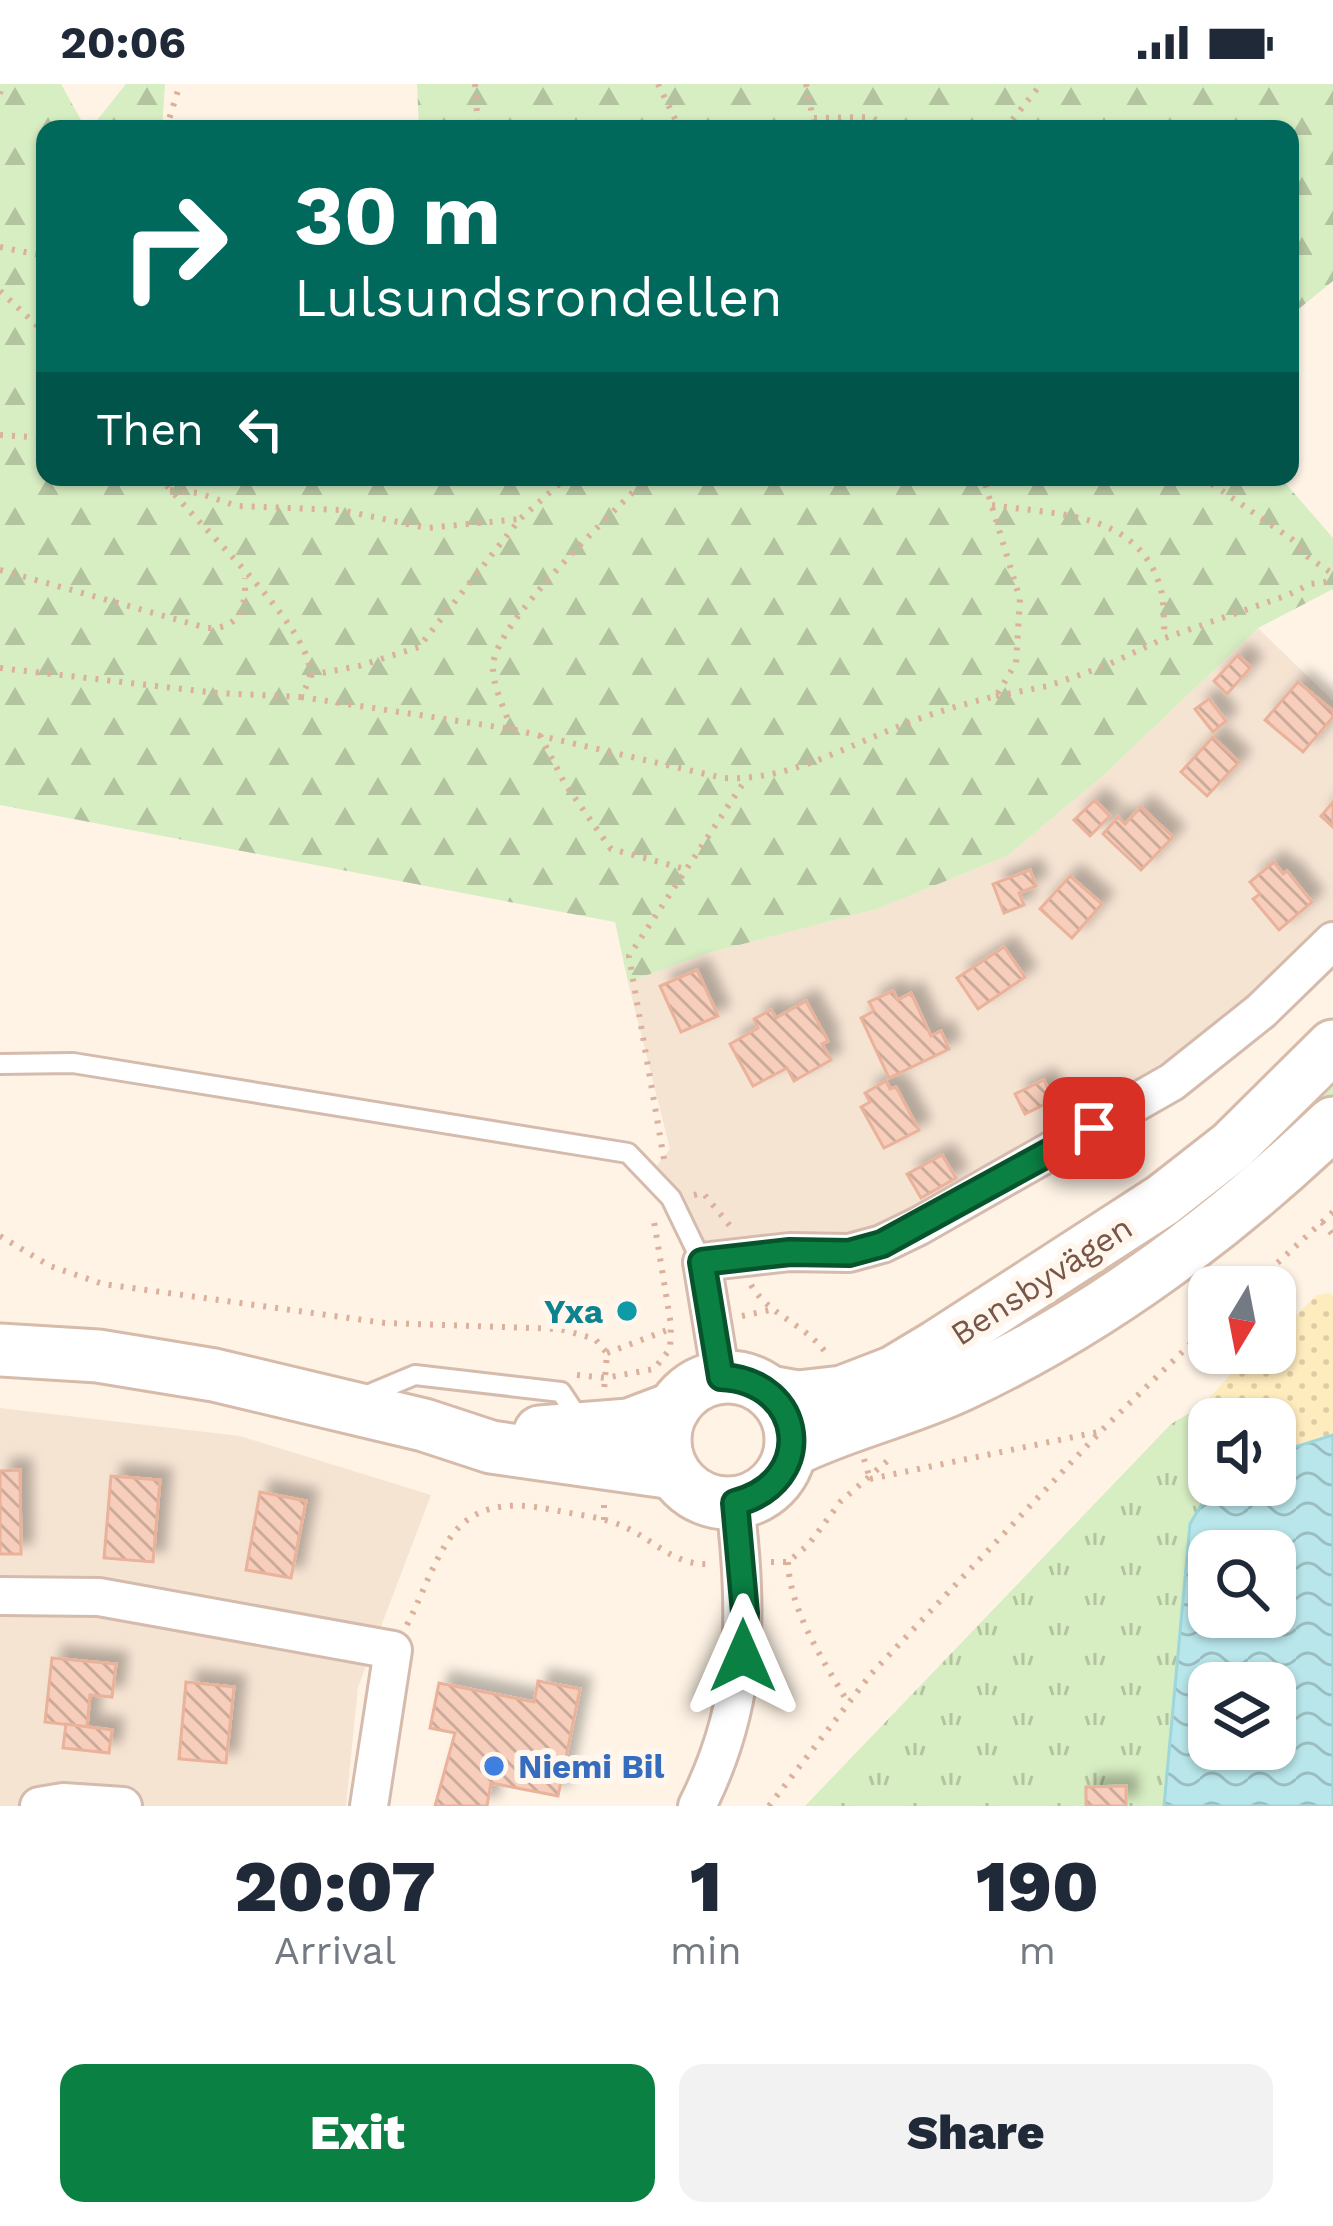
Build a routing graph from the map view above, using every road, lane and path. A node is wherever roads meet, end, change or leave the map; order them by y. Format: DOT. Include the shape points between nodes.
graph roads {
  1 [pos="2,84"];
  2 [pos="181,84"];
  3 [pos="476,84"];
  4 [pos="658,84"];
  5 [pos="806,84"];
  6 [pos="1041,84"];
  7 [pos="0,94"];
  8 [pos="1018,114"];
  9 [pos="814,118"];
  10 [pos="169,120"];
  11 [pos="478,120"];
  12 [pos="676,120"];
  13 [pos="876,120"];
  14 [pos="1013,120"];
  15 [pos="1019,120"];
  16 [pos="0,248"];
  17 [pos="36,254"];
  18 [pos="0,291"];
  19 [pos="36,325"];
  20 [pos="0,435"];
  21 [pos="36,437"];
  22 [pos="167,486"];
  23 [pos="556,486"];
  24 [pos="639,486"];
  25 [pos="986,486"];
  26 [pos="1215,486"];
  27 [pos="170,490"];
  28 [pos="992,505"];
  29 [pos="520,519"];
  30 [pos="0,570"];
  31 [pos="245,574"];
  32 [pos="1333,578"];
  33 [pos="1165,638"];
  34 [pos="0,668"];
  35 [pos="311,674"];
  36 [pos="996,696"];
  37 [pos="301,697"];
  38 [pos="511,729"];
  39 [pos="540,735"];
  40 [pos="746,779"];
  41 [pos="685,869"];
  42 [pos="1333,940"];
  43 [pos="1333,1046"];
  44 [pos="0,1064"];
  45 [pos="1333,1123"];
  46 [pos="671,1198"];
  47 [pos="1333,1212"];
  48 [pos="1322,1222"];
  49 [pos="1333,1222"];
  50 [pos="1333,1234"];
  51 [pos="0,1236"];
  52 [pos="740,1255"];
  53 [pos="702,1262"];
  54 [pos="1275,1266"];
  55 [pos="1188,1347"];
  56 [pos="0,1350"];
  57 [pos="721,1377"];
  58 [pos="605,1378"];
  59 [pos="770,1392"];
  60 [pos="842,1392"];
  61 [pos="343,1405"];
  62 [pos="674,1408"];
  63 [pos="424,1425"];
  64 [pos="596,1430"];
  65 [pos="1102,1431"];
  66 [pos="791,1451"];
  67 [pos="894,1455"];
  68 [pos="674,1473"];
  69 [pos="735,1503"];
  70 [pos="604,1520"];
  71 [pos="788,1562"];
  72 [pos="0,1596"];
  73 [pos="394,1649"];
  74 [pos="848,1702"];
  75 [pos="39,1806"];
  76 [pos="123,1806"];
  77 [pos="370,1806"];
  78 [pos="698,1806"];
  79 [pos="769,1806"];
  1 -- 7 [label="path"];
  2 -- 10 [label="path"];
  3 -- 11 [label="path"];
  4 -- 12 [label="path"];
  5 -- 9 [label="path"];
  6 -- 8 [label="path"];
  8 -- 14 [label="path"];
  8 -- 15 [label="path"];
  9 -- 13 [label="path"];
  16 -- 17 [label="path"];
  18 -- 19 [label="path"];
  20 -- 21 [label="path"];
  22 -- 27 [label="path"];
  23 -- 29 [label="path"];
  24 -- 38 [label="path" via="504,637 493,667"];
  25 -- 28 [label="path"];
  26 -- 32 [label="path"];
  27 -- 29 [label="path" via="237,506 340,510 427,528"];
  27 -- 31 [label="path"];
  28 -- 33 [label="path" via="1106,523 1141,548 1160,585"];
  28 -- 36 [label="path" via="1021,616 1016,663"];
  29 -- 35 [label="path" via="419,647"];
  30 -- 31 [label="path" via="222,629 244,608"];
  31 -- 35 [label="path" via="286,620"];
  32 -- 33 [label="path"];
  33 -- 36 [label="path" via="1048,686"];
  34 -- 37 [label="path"];
  35 -- 37 [label="path"];
  36 -- 40 [label="path" via="787,772"];
  37 -- 38 [label="path"];
  38 -- 39 [label="path"];
  39 -- 40 [label="path"];
  39 -- 41 [label="path" via="610,849"];
  40 -- 41 [label="path"];
  41 -- 46 [label="path" via="629,956"];
  42 -- 52 [label="street" via="1172,1082 919,1226 849,1253"];
  43 -- 60 [label="main road, Bensbyvägen" via="1163,1200 894,1372"];
  44 -- 46 [label="lane" via="73,1063 628,1153"];
  45 -- 66 [label="main road, Bensbyvägen" via="1192,1245 1053,1337 963,1384"];
  46 -- 52 [label="path" via="703,1193 731,1228"];
  46 -- 53 [label="lane"];
  46 -- 58 [label="path" via="651,1204 670,1349 654,1370"];
  47 -- 48 [label="path"];
  48 -- 49 [label="path"];
  48 -- 50 [label="path"];
  48 -- 54 [label="path"];
  51 -- 58 [label="path" via="50,1266 103,1284 385,1323 583,1334 607,1353"];
  52 -- 53 [label="street"];
  52 -- 60 [label="path" via="756,1294 819,1343"];
  53 -- 57 [label="street"];
  55 -- 65 [label="path"];
  56 -- 61 [label="main road" via="168,1367"];
  57 -- 59 [label="main road"];
  57 -- 62 [label="main road" via="694,1386"];
  58 -- 64 [label="path"];
  59 -- 60 [label="main road, Bensbyvägen"];
  59 -- 66 [label="main road" via="788,1420"];
  61 -- 63 [label="main road"];
  61 -- 64 [label="lane" via="415,1375 561,1392"];
  62 -- 64 [label="main road"];
  62 -- 68 [label="main road" via="665,1440"];
  63 -- 64 [label="main road"];
  63 -- 68 [label="main road" via="491,1447"];
  65 -- 67 [label="path" via="870,1478"];
  65 -- 74 [label="path"];
  66 -- 69 [label="main road" via="769,1488"];
  68 -- 69 [label="main road" via="697,1495"];
  69 -- 78 [label="street" via="745,1613 741,1677"];
  70 -- 73 [label="path" via="514,1502 474,1514 452,1536"];
  71 -- 74 [label="path" via="818,1652"];
  72 -- 73 [label="street" via="99,1597"];
  73 -- 77 [label="street"];
  74 -- 79 [label="path"];
  75 -- 76 [label="street"];
}
